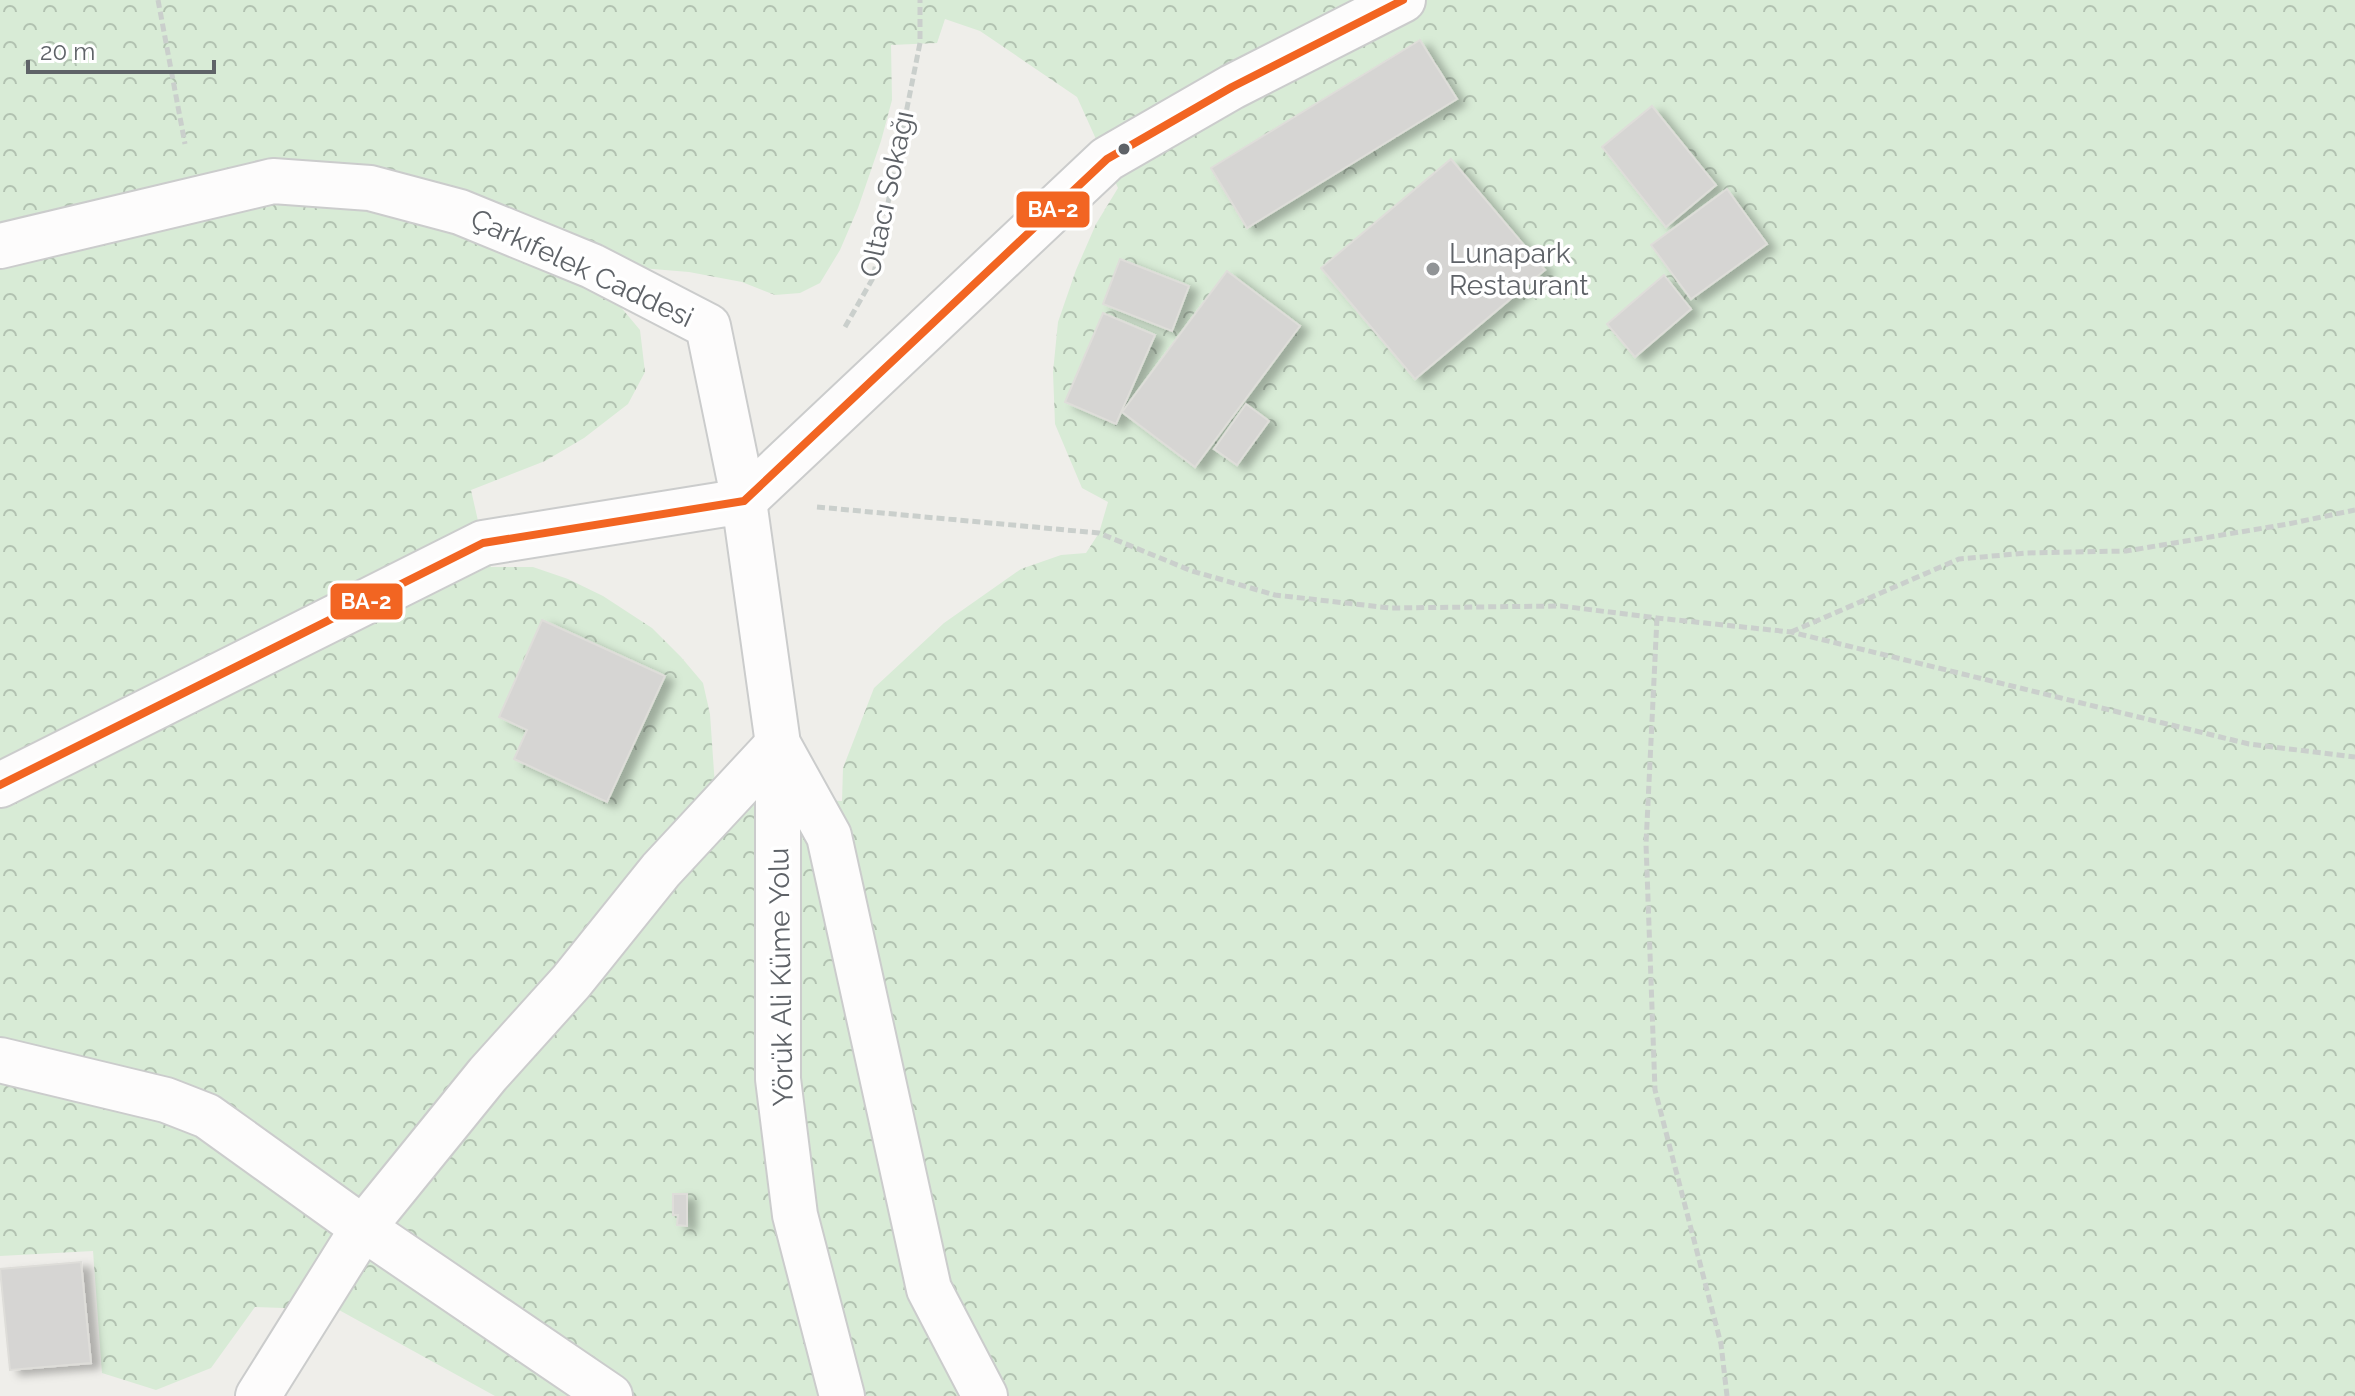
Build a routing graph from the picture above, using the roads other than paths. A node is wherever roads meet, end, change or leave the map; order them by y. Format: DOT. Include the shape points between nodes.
graph roads {
  1 [pos="1403,0"];
  2 [pos="0,246"];
  3 [pos="744,501"];
  4 [pos="778,744"];
  5 [pos="0,785"];
  6 [pos="0,1060"];
  7 [pos="363,1228"];
  8 [pos="258,1396"];
  9 [pos="610,1396"];
  10 [pos="842,1396"];
  11 [pos="985,1396"];
  1 -- 3 [label="street" via="1232,87 1107,159"];
  2 -- 3 [label="street, Çarkıfelek Caddesi" via="273,181 370,188 460,212 592,266 708,326"];
  3 -- 4 [label="street"];
  3 -- 5 [label="street" via="483,543"];
  4 -- 7 [label="street" via="661,870"];
  4 -- 10 [label="street, Yörük Ali Küme Yolu" via="778,1079 795,1215"];
  4 -- 11 [label="street" via="829,836 929,1289"];
  6 -- 7 [label="street" via="166,1100 207,1116"];
  7 -- 8 [label="street"];
  7 -- 9 [label="street"];
}
